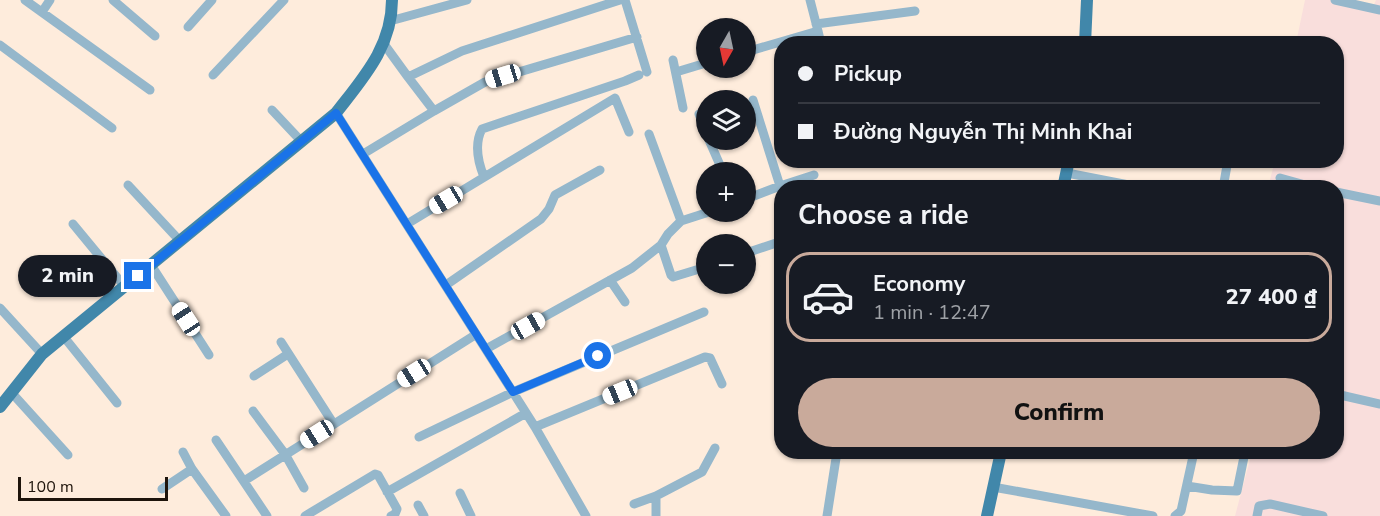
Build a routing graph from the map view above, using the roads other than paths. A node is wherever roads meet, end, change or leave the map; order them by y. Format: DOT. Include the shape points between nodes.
graph roads {
  1 [pos="25,0"];
  2 [pos="50,0"];
  3 [pos="113,0"];
  4 [pos="212,0"];
  5 [pos="284,0"];
  6 [pos="392,0"];
  7 [pos="467,0"];
  8 [pos="620,0"];
  9 [pos="625,0"];
  10 [pos="810,0"];
  11 [pos="1087,0"];
  12 [pos="1335,0"];
  13 [pos="1380,10"];
  14 [pos="915,11"];
  15 [pos="42,12"];
  16 [pos="390,21"];
  17 [pos="188,27"];
  18 [pos="817,27"];
  19 [pos="155,36"];
  20 [pos="791,36"];
  21 [pos="819,36"];
  22 [pos="1085,36"];
  23 [pos="637,37"];
  24 [pos="774,42"];
  25 [pos="384,44"];
  26 [pos="0,45"];
  27 [pos="756,48"];
  28 [pos="673,60"];
  29 [pos="696,66"];
  30 [pos="676,72"];
  31 [pos="213,75"];
  32 [pos="408,77"];
  33 [pos="610,86"];
  34 [pos="150,90"];
  35 [pos="615,98"];
  36 [pos="683,108"];
  37 [pos="272,110"];
  38 [pos="756,110"];
  39 [pos="434,111"];
  40 [pos="336,113"];
  41 [pos="112,128"];
  42 [pos="630,132"];
  43 [pos="649,134"];
  44 [pos="302,142"];
  45 [pos="363,154"];
  46 [pos="774,167"];
  47 [pos="1072,168"];
  48 [pos="600,170"];
  49 [pos="814,175"];
  50 [pos="484,177"];
  51 [pos="1280,178"];
  52 [pos="799,180"];
  53 [pos="1115,180"];
  54 [pos="1287,180"];
  55 [pos="128,185"];
  56 [pos="774,188"];
  57 [pos="756,194"];
  58 [pos="1344,194"];
  59 [pos="1380,201"];
  60 [pos="696,217"];
  61 [pos="681,222"];
  62 [pos="73,224"];
  63 [pos="407,224"];
  64 [pos="180,241"];
  65 [pos="774,244"];
  66 [pos="661,245"];
  67 [pos="756,250"];
  68 [pos="151,265"];
  69 [pos="696,270"];
  70 [pos="610,280"];
  71 [pos="446,285"];
  72 [pos="125,286"];
  73 [pos="625,303"];
  74 [pos="0,308"];
  75 [pos="704,312"];
  76 [pos="475,335"];
  77 [pos="64,337"];
  78 [pos="281,342"];
  79 [pos="486,349"];
  80 [pos="42,354"];
  81 [pos="288,354"];
  82 [pos="209,355"];
  83 [pos="254,376"];
  84 [pos="722,384"];
  85 [pos="11,392"];
  86 [pos="513,392"];
  87 [pos="1344,396"];
  88 [pos="117,403"];
  89 [pos="1380,404"];
  90 [pos="0,407"];
  91 [pos="253,411"];
  92 [pos="526,413"];
  93 [pos="333,423"];
  94 [pos="535,427"];
  95 [pos="419,437"];
  96 [pos="216,440"];
  97 [pos="715,448"];
  98 [pos="183,452"];
  99 [pos="285,454"];
  100 [pos="68,455"];
  101 [pos="836,459"];
  102 [pos="999,459"];
  103 [pos="1193,459"];
  104 [pos="1244,459"];
  105 [pos="192,469"];
  106 [pos="244,481"];
  107 [pos="1187,486"];
  108 [pos="304,488"];
  109 [pos="993,488"];
  110 [pos="162,489"];
  111 [pos="387,492"];
  112 [pos="460,493"];
  113 [pos="656,496"];
  114 [pos="634,504"];
  115 [pos="418,506"];
  116 [pos="226,516"];
  117 [pos="267,516"];
  118 [pos="305,516"];
  119 [pos="392,516"];
  120 [pos="424,516"];
  121 [pos="471,516"];
  122 [pos="586,516"];
  123 [pos="656,516"];
  124 [pos="827,516"];
  125 [pos="987,516"];
  126 [pos="1153,516"];
  127 [pos="1175,516"];
  128 [pos="1257,516"];
  129 [pos="1323,516"];
  1 -- 15 [label="street"];
  2 -- 15 [label="street"];
  3 -- 19 [label="street"];
  4 -- 17 [label="street"];
  5 -- 31 [label="street"];
  6 -- 16 [label="main road"];
  7 -- 16 [label="street"];
  8 -- 32 [label="street" via="462,51"];
  9 -- 23 [label="street"];
  10 -- 18 [label="street"];
  11 -- 22 [label="main road"];
  12 -- 13 [label="street"];
  14 -- 18 [label="street"];
  15 -- 34 [label="street"];
  16 -- 25 [label="main road"];
  18 -- 20 [label="street"];
  18 -- 21 [label="street"];
  23 -- 33 [label="street" via="643,74"];
  23 -- 39 [label="street" via="485,82"];
  24 -- 27 [label="street"];
  25 -- 32 [label="street"];
  25 -- 40 [label="main road"];
  26 -- 41 [label="street"];
  28 -- 30 [label="street"];
  29 -- 30 [label="street"];
  30 -- 36 [label="street"];
  32 -- 39 [label="street"];
  33 -- 35 [label="street"];
  33 -- 50 [label="street" via="482,129 478,162"];
  35 -- 42 [label="street"];
  35 -- 50 [label="street"];
  37 -- 44 [label="street"];
  38 -- 46 [label="street"];
  39 -- 45 [label="street"];
  40 -- 44 [label="main road"];
  40 -- 45 [label="street"];
  43 -- 61 [label="street"];
  44 -- 64 [label="main road"];
  45 -- 63 [label="street"];
  47 -- 53 [label="street"];
  48 -- 71 [label="street" via="555,195 541,219"];
  49 -- 52 [label="street"];
  50 -- 63 [label="street"];
  51 -- 54 [label="street"];
  55 -- 64 [label="street"];
  56 -- 57 [label="street"];
  58 -- 59 [label="street"];
  60 -- 61 [label="street"];
  61 -- 66 [label="street"];
  62 -- 72 [label="street"];
  63 -- 71 [label="street"];
  64 -- 68 [label="main road"];
  65 -- 67 [label="street"];
  66 -- 69 [label="street" via="670,275"];
  66 -- 70 [label="street"];
  68 -- 72 [label="main road"];
  68 -- 82 [label="street"];
  70 -- 73 [label="street"];
  70 -- 79 [label="street"];
  71 -- 76 [label="street"];
  72 -- 77 [label="main road"];
  74 -- 80 [label="street"];
  75 -- 86 [label="street"];
  76 -- 79 [label="street"];
  76 -- 93 [label="street"];
  77 -- 80 [label="main road"];
  77 -- 88 [label="street"];
  78 -- 81 [label="street"];
  79 -- 86 [label="street"];
  80 -- 85 [label="main road"];
  81 -- 83 [label="street"];
  81 -- 93 [label="street"];
  84 -- 94 [label="street" via="710,358 705,357"];
  85 -- 90 [label="main road"];
  85 -- 100 [label="street"];
  86 -- 92 [label="street"];
  86 -- 95 [label="street"];
  87 -- 89 [label="street"];
  91 -- 99 [label="street"];
  92 -- 94 [label="street"];
  92 -- 111 [label="street"];
  93 -- 99 [label="street"];
  94 -- 122 [label="street"];
  96 -- 106 [label="street"];
  97 -- 113 [label="street" via="702,472"];
  98 -- 105 [label="street"];
  99 -- 106 [label="street"];
  99 -- 108 [label="street"];
  101 -- 124 [label="street"];
  102 -- 109 [label="main road"];
  103 -- 107 [label="street"];
  104 -- 107 [label="street" via="1238,491"];
  105 -- 110 [label="street"];
  105 -- 116 [label="street"];
  106 -- 117 [label="street"];
  107 -- 127 [label="street" via="1181,511"];
  109 -- 125 [label="main road"];
  109 -- 126 [label="street"];
  111 -- 118 [label="street" via="378,475 373,475"];
  111 -- 119 [label="street" via="397,509"];
  112 -- 121 [label="street"];
  113 -- 114 [label="street"];
  113 -- 123 [label="street"];
  115 -- 120 [label="street"];
  128 -- 129 [label="street" via="1259,506 1270,504"];
}
